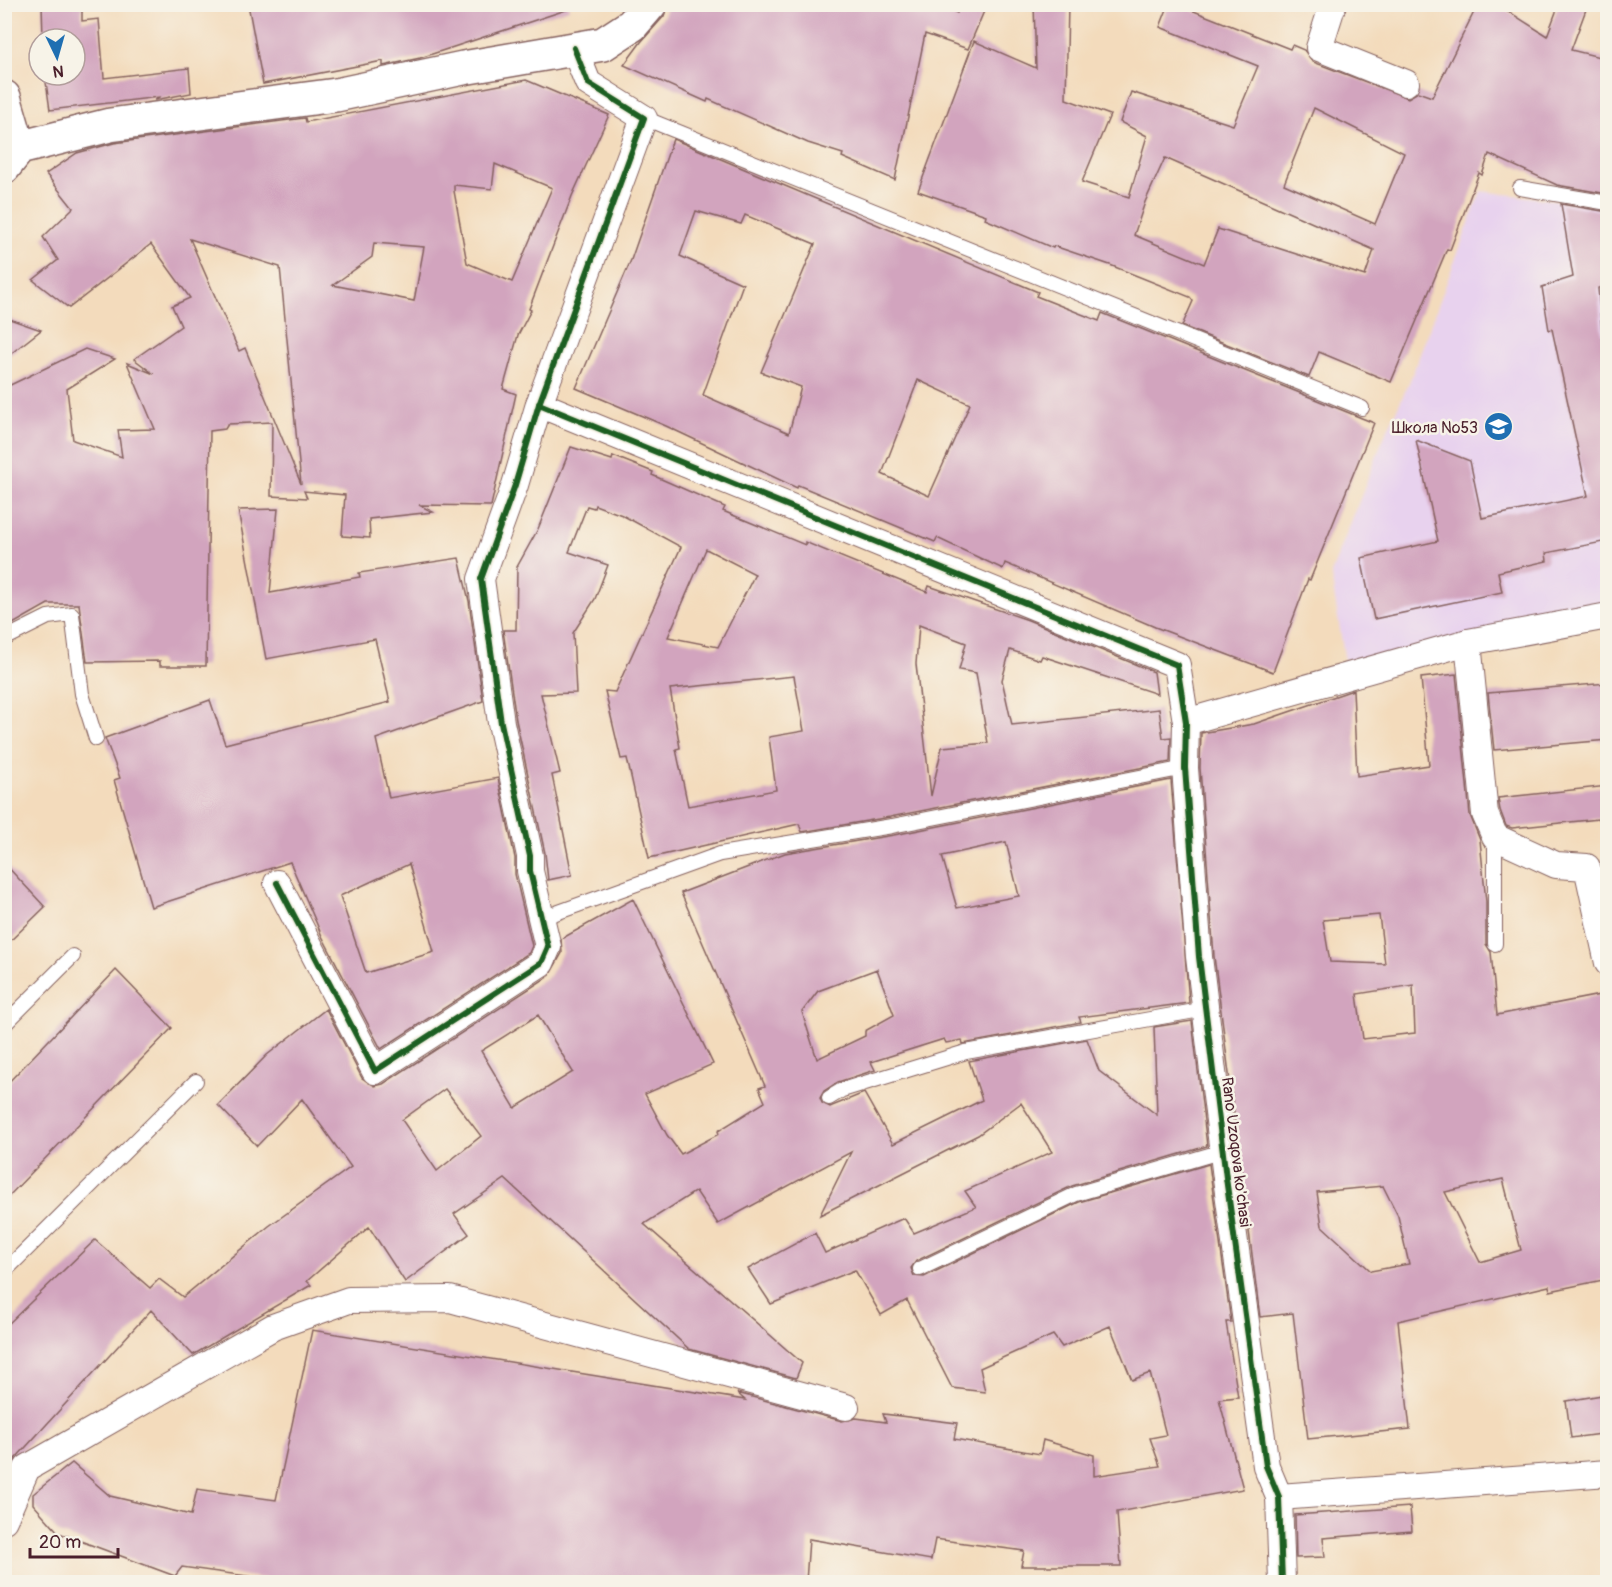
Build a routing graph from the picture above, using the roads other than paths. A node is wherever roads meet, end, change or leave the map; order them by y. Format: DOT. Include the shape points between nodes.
graph roads {
  1 [pos="650,4"];
  2 [pos="1333,4"];
  3 [pos="574,48"];
  4 [pos="1406,83"];
  5 [pos="4,97"];
  6 [pos="644,118"];
  7 [pos="12,157"];
  8 [pos="1521,188"];
  9 [pos="1608,203"];
  10 [pos="538,405"];
  11 [pos="1362,408"];
  12 [pos="1608,616"];
  13 [pos="4,639"];
  14 [pos="1468,642"];
  15 [pos="1186,722"];
  16 [pos="96,740"];
  17 [pos="1185,768"];
  18 [pos="1495,837"];
  19 [pos="277,883"];
  20 [pos="542,918"];
  21 [pos="1496,944"];
  22 [pos="73,956"];
  23 [pos="1608,963"];
  24 [pos="1206,1009"];
  25 [pos="4,1025"];
  26 [pos="195,1081"];
  27 [pos="829,1098"];
  28 [pos="1223,1151"];
  29 [pos="920,1269"];
  30 [pos="4,1272"];
  31 [pos="846,1407"];
  32 [pos="1608,1473"];
  33 [pos="1279,1497"];
  34 [pos="4,1520"];
  35 [pos="1282,1582"];
  1 -- 3 [label="street" via="632,25 603,44"];
  2 -- 4 [label="street" via="1319,48"];
  3 -- 6 [label="street" via="588,83"];
  3 -- 7 [label="street" via="336,95 110,125"];
  5 -- 7 [label="street"];
  6 -- 10 [label="street"];
  6 -- 11 [label="lane"];
  8 -- 9 [label="lane"];
  10 -- 15 [label="street, Rano Uzoqova ko'chasi" via="1177,665"];
  10 -- 20 [label="street" via="515,485 481,579 501,723"];
  12 -- 14 [label="street"];
  13 -- 16 [label="lane" via="48,617 72,614 82,694"];
  14 -- 15 [label="street"];
  14 -- 18 [label="street" via="1479,773 1485,814"];
  15 -- 17 [label="street, Rano Uzoqova ko'chasi"];
  17 -- 20 [label="lane" via="892,826 720,854"];
  17 -- 24 [label="street, Rano Uzoqova ko'chasi"];
  18 -- 21 [label="lane"];
  18 -- 23 [label="street" via="1557,865 1587,867"];
  19 -- 20 [label="street" via="375,1071 541,963 548,946"];
  22 -- 25 [label="lane"];
  24 -- 27 [label="lane" via="966,1052 842,1090"];
  24 -- 28 [label="street, Rano Uzoqova ko'chasi"];
  26 -- 30 [label="lane"];
  28 -- 29 [label="lane" via="1076,1194"];
  28 -- 33 [label="street, Rano Uzoqova ko'chasi" via="1266,1466"];
  31 -- 34 [label="street" via="450,1299 349,1300 273,1327 27,1468"];
  32 -- 33 [label="street"];
  33 -- 35 [label="street, Rano Uzoqova ko'chasi"];
}
